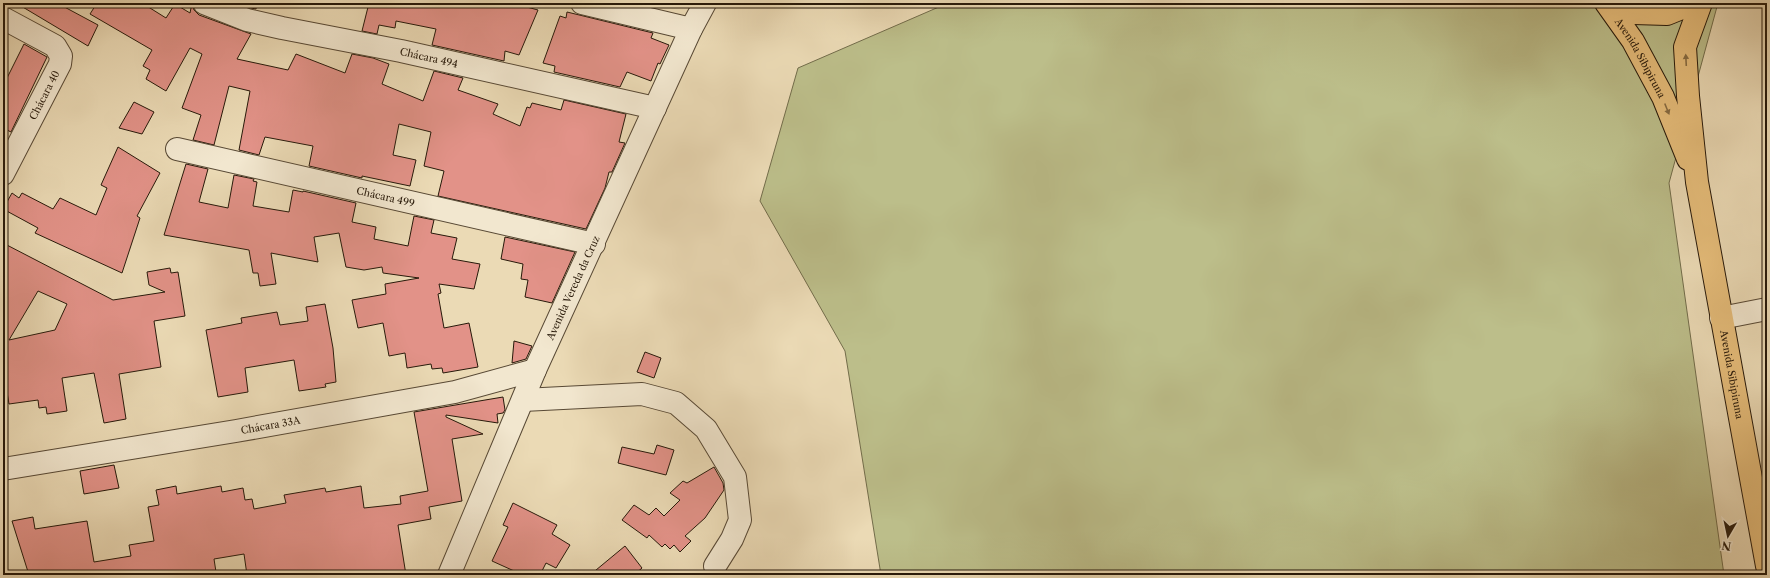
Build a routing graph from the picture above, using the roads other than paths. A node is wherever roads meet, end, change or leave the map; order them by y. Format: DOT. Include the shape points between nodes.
graph roads {
  1 [pos="204,3"];
  2 [pos="582,3"];
  3 [pos="705,3"];
  4 [pos="1606,3"];
  5 [pos="1616,3"];
  6 [pos="1694,3"];
  7 [pos="1701,3"];
  8 [pos="3,18"];
  9 [pos="691,29"];
  10 [pos="655,108"];
  11 [pos="178,148"];
  12 [pos="3,174"];
  13 [pos="1697,182"];
  14 [pos="594,244"];
  15 [pos="1767,309"];
  16 [pos="1721,318"];
  17 [pos="535,370"];
  18 [pos="523,400"];
  19 [pos="3,470"];
  20 [pos="715,566"];
  21 [pos="1767,566"];
  22 [pos="449,575"];
  1 -- 10 [label="street, Chácara 494" via="247,20 401,51"];
  2 -- 9 [label="street"];
  3 -- 9 [label="street, Avenida Vereda da Cruz"];
  4 -- 13 [label="main road, Avenida Sibipiruna, one-way" via="1633,42 1663,97"];
  5 -- 6 [label="main road" via="1634,13 1667,14"];
  13 -- 7 [label="main road, Avenida Sibipiruna, one-way" via="1685,47"];
  8 -- 12 [label="street, Chácara 40" via="55,46 60,56 60,64"];
  9 -- 10 [label="street, Avenida Vereda da Cruz"];
  10 -- 14 [label="street, Avenida Vereda da Cruz"];
  11 -- 14 [label="street, Chácara 499"];
  13 -- 16 [label="main road, Avenida Sibipiruna"];
  14 -- 17 [label="street, Avenida Vereda da Cruz"];
  15 -- 16 [label="street"];
  16 -- 21 [label="main road, Avenida Sibipiruna"];
  17 -- 18 [label="street, Avenida Vereda da Cruz"];
  17 -- 19 [label="street, Chácara 33A" via="455,392"];
  18 -- 20 [label="street" via="642,394 676,403 706,429 735,477 740,520 732,539"];
  18 -- 22 [label="street, Avenida Vereda da Cruz"];
}
